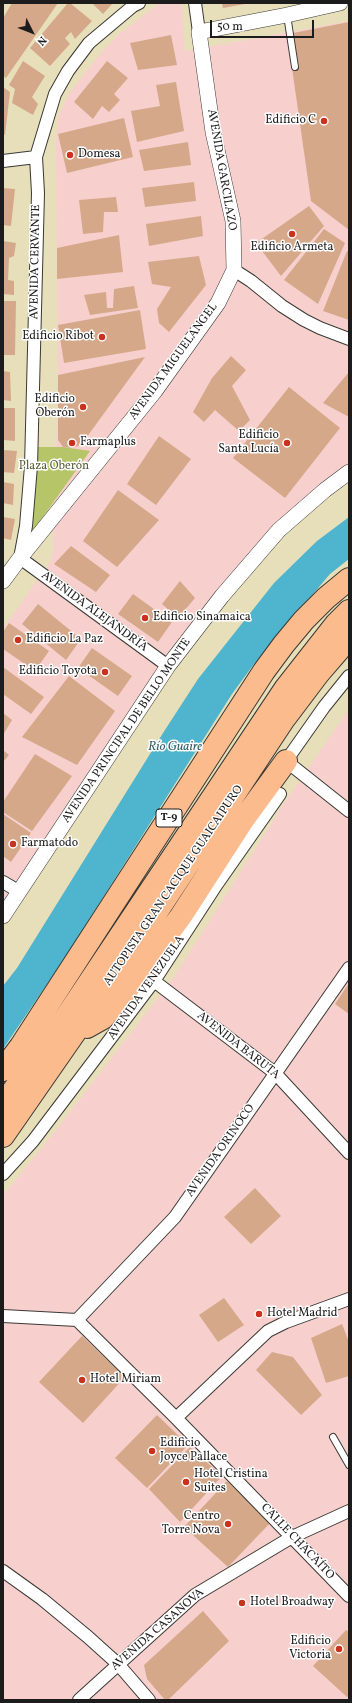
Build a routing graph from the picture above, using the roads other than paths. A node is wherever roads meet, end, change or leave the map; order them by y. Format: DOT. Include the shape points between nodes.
graph roads {
  1 [pos="139,3"];
  2 [pos="195,3"];
  3 [pos="340,3"];
  4 [pos="288,16"];
  5 [pos="199,32"];
  6 [pos="296,68"];
  7 [pos="36,157"];
  8 [pos="3,161"];
  9 [pos="234,270"];
  10 [pos="349,339"];
  11 [pos="349,472"];
  12 [pos="20,558"];
  13 [pos="349,579"];
  14 [pos="3,581"];
  15 [pos="349,611"];
  16 [pos="349,638"];
  17 [pos="168,666"];
  18 [pos="349,676"];
  19 [pos="286,760"];
  20 [pos="280,794"];
  21 [pos="349,811"];
  22 [pos="3,882"];
  23 [pos="18,891"];
  24 [pos="3,916"];
  25 [pos="349,968"];
  26 [pos="154,981"];
  27 [pos="77,1032"];
  28 [pos="3,1070"];
  29 [pos="275,1073"];
  30 [pos="3,1105"];
  31 [pos="3,1136"];
  32 [pos="349,1153"];
  33 [pos="3,1174"];
  34 [pos="349,1299"];
  35 [pos="3,1316"];
  36 [pos="77,1320"];
  37 [pos="176,1418"];
  38 [pos="333,1437"];
  39 [pos="349,1465"];
  40 [pos="349,1511"];
  41 [pos="292,1537"];
  42 [pos="3,1570"];
  43 [pos="349,1596"];
  44 [pos="118,1664"];
  45 [pos="79,1700"];
  46 [pos="148,1700"];
  1 -- 7 [label="street, AVENIDA CERVANTE" via="90,43 68,71 55,94"];
  2 -- 5 [label="street"];
  3 -- 4 [label="street"];
  4 -- 5 [label="street"];
  4 -- 6 [label="lane"];
  5 -- 9 [label="street, AVENIDA GARCILAZO" via="213,132 233,221"];
  7 -- 8 [label="street"];
  7 -- 12 [label="street, AVENIDA CERVANTE" via="38,193 32,466"];
  9 -- 10 [label="street" via="304,320"];
  9 -- 12 [label="street, AVENIDA MIGUELANGEL" via="218,303 155,391"];
  11 -- 17 [label="street, AVENIDA PRINCIPAL DE BELLO MONTE" via="307,504 279,530 222,596"];
  12 -- 14 [label="street, AVENIDA MIGUELANGEL"];
  12 -- 17 [label="street, AVENIDA ALEJANDRÍA"];
  13 -- 28 [label="highway, T-9" via="304,620 264,671"];
  15 -- 30 [label="highway" via="285,689 62,1023"];
  16 -- 27 [label="highway, AUTOPISTA GRAN CACIQUE GUAICAIPURO" via="284,719"];
  17 -- 23 [label="street, AVENIDA PRINCIPAL DE BELLO MONTE"];
  18 -- 19 [label="street"];
  19 -- 21 [label="street"];
  19 -- 27 [label="highway" via="243,820 181,916 127,990 103,1018"];
  20 -- 26 [label="street, AVENIDA VENEZUELA"];
  22 -- 23 [label="street"];
  23 -- 24 [label="street, AVENIDA PRINCIPAL DE BELLO MONTE"];
  25 -- 29 [label="street, AVENIDA ORINOCO"];
  26 -- 29 [label="street, AVENIDA BARUTA"];
  26 -- 33 [label="street, AVENIDA VENEZUELA" via="33,1141"];
  27 -- 31 [label="highway, AUTOPISTA GRAN CACIQUE GUAICAIPURO"];
  29 -- 32 [label="street, AVENIDA BARUTA"];
  29 -- 36 [label="street, AVENIDA ORINOCO" via="175,1217"];
  34 -- 37 [label="street" via="268,1331"];
  35 -- 36 [label="street"];
  36 -- 37 [label="street, CALLE CHACAÍTO"];
  37 -- 41 [label="street, CALLE CHACAÍTO"];
  38 -- 39 [label="lane"];
  40 -- 41 [label="street, AVENIDA CASANOVA"];
  41 -- 43 [label="street, CALLE CHACAÍTO"];
  41 -- 44 [label="street, AVENIDA CASANOVA" via="195,1595"];
  42 -- 44 [label="street" via="42,1599"];
  44 -- 45 [label="street, AVENIDA CASANOVA"];
  44 -- 46 [label="street"];
}
